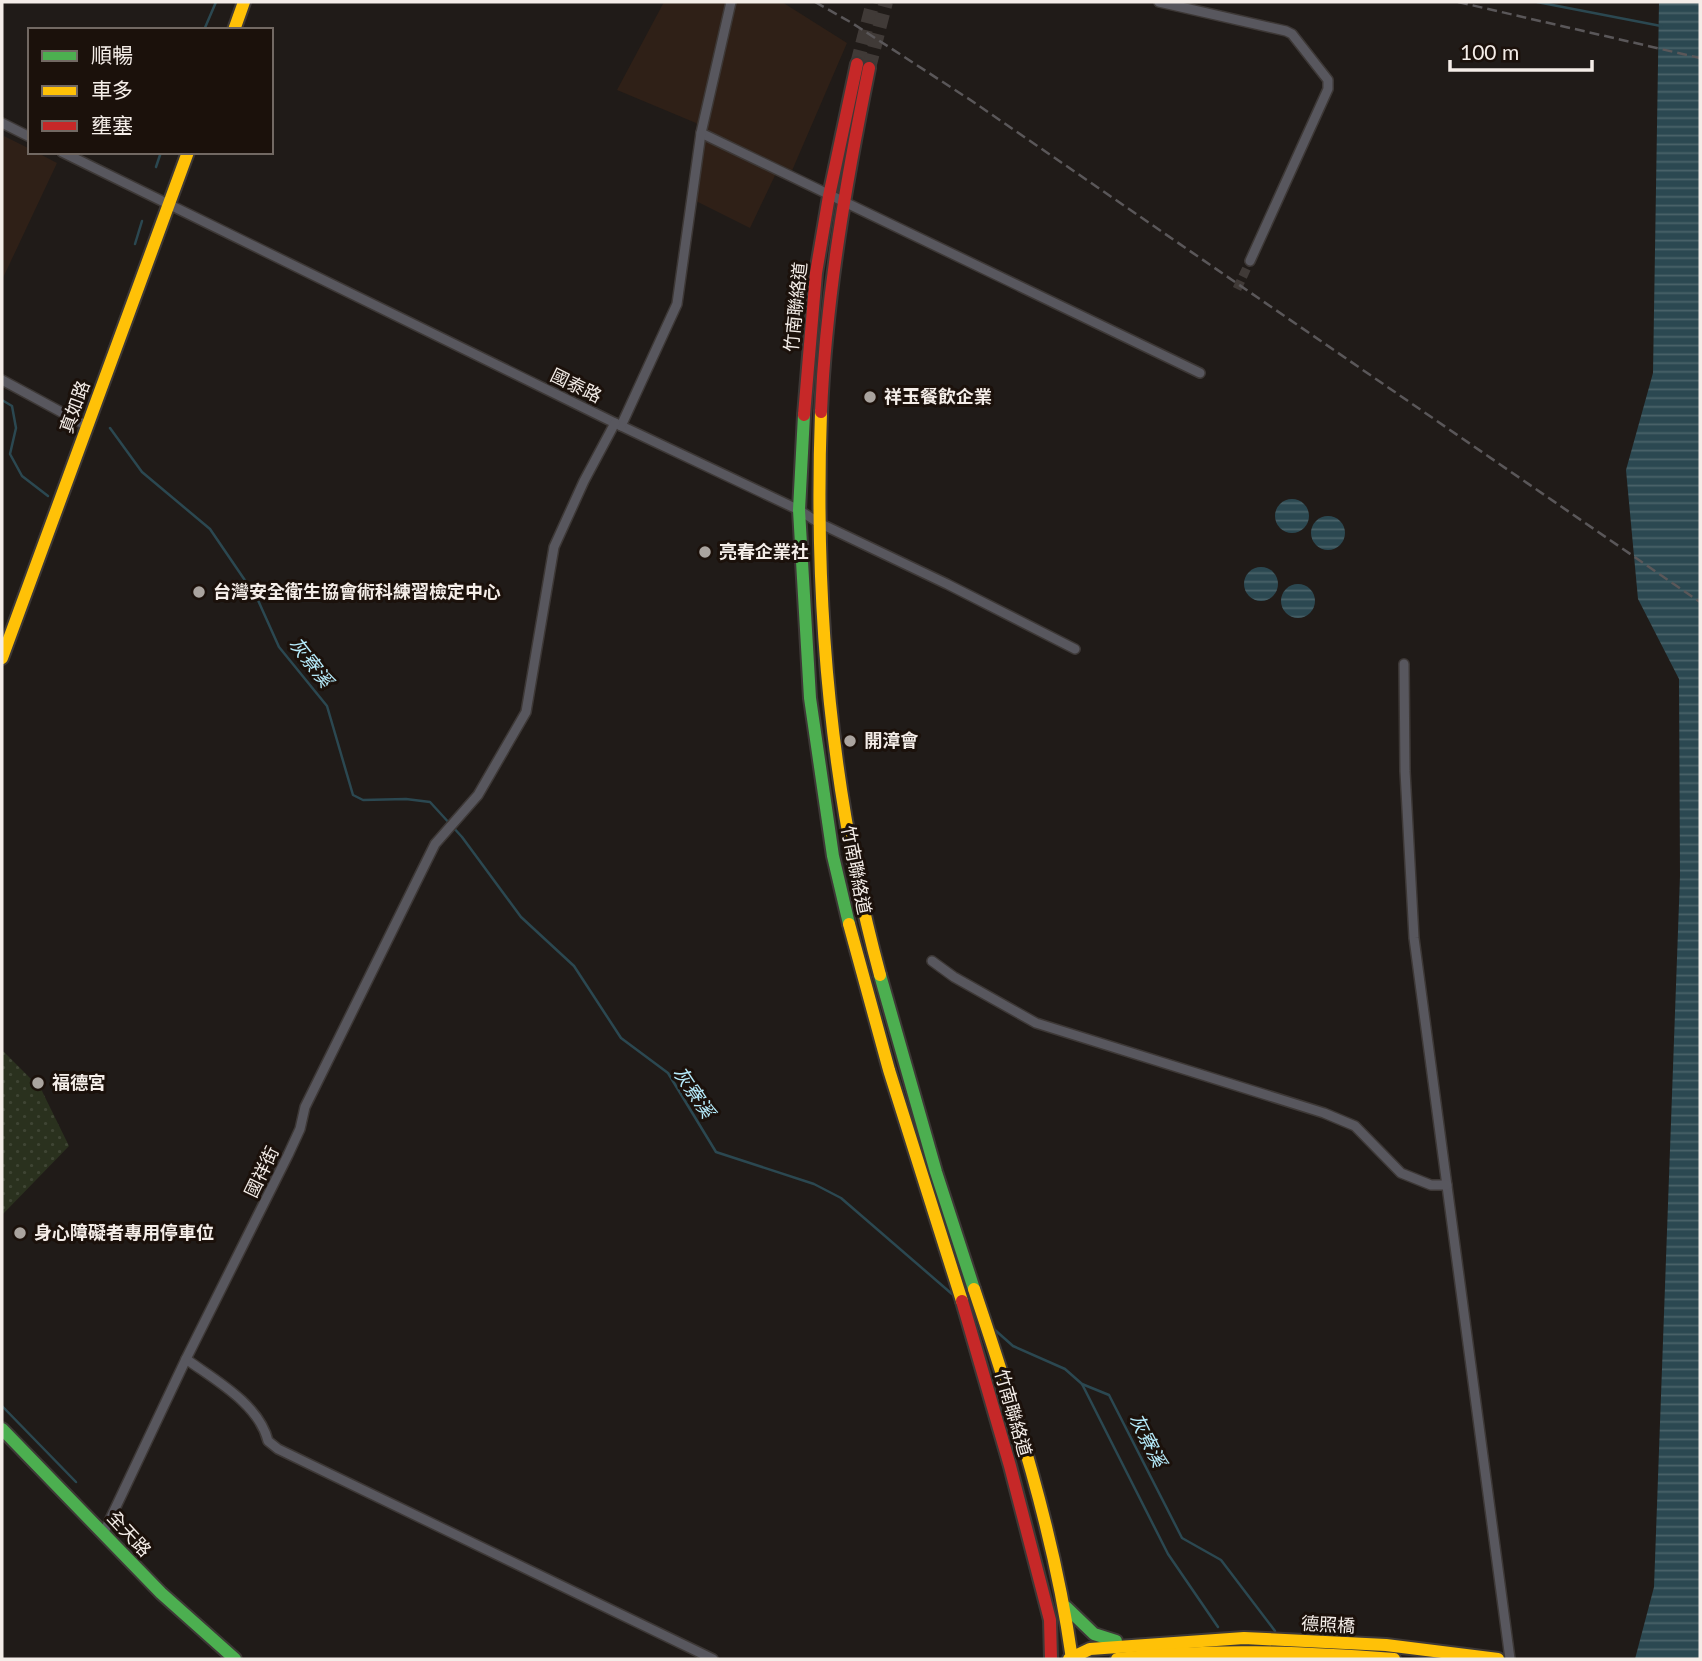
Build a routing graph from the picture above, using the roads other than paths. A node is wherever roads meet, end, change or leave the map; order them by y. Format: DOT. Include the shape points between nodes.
graph roads {
  1 [pos="244,2"];
  2 [pos="731,2"];
  3 [pos="1158,2"];
  4 [pos="235,28"];
  5 [pos="2,123"];
  6 [pos="701,134"];
  7 [pos="28,136"];
  8 [pos="66,154"];
  9 [pos="187,154"];
  10 [pos="828,195"];
  11 [pos="844,202"];
  12 [pos="169,204"];
  13 [pos="1250,261"];
  14 [pos="1200,373"];
  15 [pos="2,380"];
  16 [pos="618,425"];
  17 [pos="87,426"];
  18 [pos="799,510"];
  19 [pos="819,523"];
  20 [pos="1074,649"];
  21 [pos="2,658"];
  22 [pos="1404,664"];
  23 [pos="932,961"];
  24 [pos="1447,1185"];
  25 [pos="186,1359"];
  26 [pos="2,1429"];
  27 [pos="104,1532"];
  28 [pos="1066,1606"];
  29 [pos="1157,1648"];
  30 [pos="234,1659"];
  31 [pos="713,1659"];
  32 [pos="1051,1659"];
  33 [pos="1072,1659"];
  34 [pos="1117,1659"];
  35 [pos="1394,1659"];
  36 [pos="1498,1659"];
  37 [pos="1510,1659"];
  1 -- 4 [label="main road"];
  2 -- 6 [label="street, 國祥街"];
  3 -- 13 [label="street" via="1292,34 1328,80 1328,89"];
  5 -- 7 [label="street"];
  6 -- 10 [label="street"];
  6 -- 16 [label="street, 國祥街" via="677,304"];
  8 -- 12 [label="street, 國泰路"];
  9 -- 12 [label="main road, 真如路"];
  10 -- 11 [label="street"];
  10 -- 11 [label="main road, 竹南聯絡道" via="862,66"];
  10 -- 18 [label="main road, 竹南聯絡道" via="808,352"];
  11 -- 14 [label="street"];
  11 -- 19 [label="main road, 竹南聯絡道" via="825,347"];
  12 -- 16 [label="street, 國泰路"];
  12 -- 17 [label="main road, 真如路"];
  15 -- 17 [label="street"];
  16 -- 18 [label="street, 國泰路"];
  16 -- 25 [label="street, 國祥街" via="584,481 554,547 526,712 478,795 435,844"];
  17 -- 21 [label="main road, 真如路"];
  18 -- 19 [label="street, 國泰路"];
  18 -- 32 [label="main road, 竹南聯絡道" via="810,698 833,856 865,988 981,1363 1050,1620"];
  19 -- 20 [label="street, 國泰路"];
  19 -- 28 [label="main road, 竹南聯絡道" via="834,754 855,870 898,1039 1035,1479"];
  22 -- 24 [label="street" via="1410,891"];
  23 -- 24 [label="street" via="1036,1023 1355,1126 1401,1173 1431,1185"];
  24 -- 37 [label="street"];
  25 -- 27 [label="street, 國祥街"];
  25 -- 31 [label="street" via="241,1399 278,1449"];
  26 -- 27 [label="main road, 全天路"];
  27 -- 30 [label="main road, 全天路" via="161,1594"];
  28 -- 29 [label="main road" via="1082,1626 1102,1640"];
  28 -- 33 [label="main road, 竹南聯絡道"];
  29 -- 33 [label="main road" via="1090,1649"];
  29 -- 34 [label="main road"];
  29 -- 35 [label="main road, 德照橋"];
  29 -- 36 [label="main road, 德照橋" via="1244,1638 1385,1645"];
}
